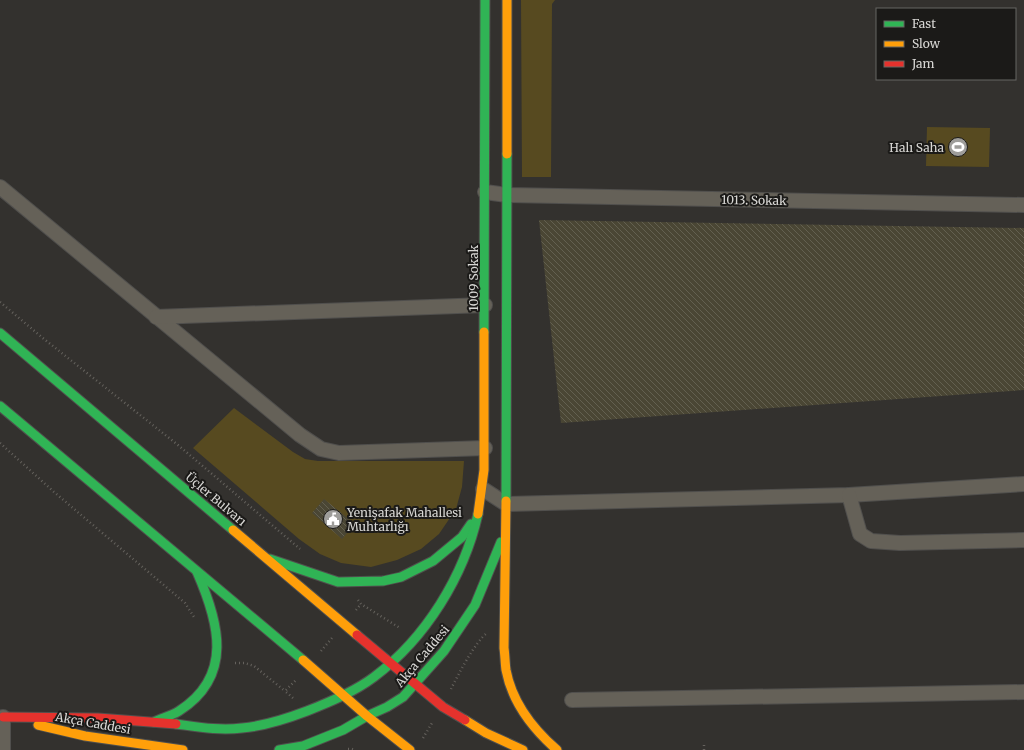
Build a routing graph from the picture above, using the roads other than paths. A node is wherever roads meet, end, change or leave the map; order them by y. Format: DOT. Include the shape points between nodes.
graph roads {
  1 [pos="484,0"];
  2 [pos="507,0"];
  3 [pos="0,187"];
  4 [pos="485,192"];
  5 [pos="507,195"];
  6 [pos="1024,205"];
  7 [pos="485,305"];
  8 [pos="156,317"];
  9 [pos="0,333"];
  10 [pos="0,406"];
  11 [pos="485,448"];
  12 [pos="1024,484"];
  13 [pos="482,489"];
  14 [pos="849,495"];
  15 [pos="506,504"];
  16 [pos="479,508"];
  17 [pos="506,529"];
  18 [pos="1024,540"];
  19 [pos="268,558"];
  20 [pos="197,572"];
  21 [pos="392,663"];
  22 [pos="415,684"];
  23 [pos="1024,692"];
  24 [pos="343,696"];
  25 [pos="572,700"];
  26 [pos="367,716"];
  27 [pos="2,717"];
  28 [pos="154,722"];
  29 [pos="2,750"];
  30 [pos="183,750"];
  31 [pos="279,750"];
  32 [pos="410,750"];
  33 [pos="523,750"];
  34 [pos="558,750"];
  1 -- 4 [label="street, 1009 Sokak"];
  2 -- 5 [label="street"];
  3 -- 8 [label="street"];
  4 -- 5 [label="street, 1013. Sokak"];
  4 -- 7 [label="street, 1009 Sokak"];
  5 -- 6 [label="street, 1013. Sokak"];
  5 -- 15 [label="street"];
  7 -- 8 [label="street"];
  7 -- 11 [label="street, 1009 Sokak"];
  8 -- 11 [label="street" via="300,435 321,449 339,453"];
  9 -- 19 [label="street, Üçler Bulvarı"];
  10 -- 20 [label="street"];
  11 -- 13 [label="street, 1009 Sokak"];
  12 -- 14 [label="street"];
  13 -- 15 [label="street"];
  13 -- 16 [label="street, 1009 Sokak"];
  14 -- 15 [label="street"];
  14 -- 18 [label="street" via="860,534 871,541 900,543"];
  15 -- 17 [label="street"];
  16 -- 19 [label="street" via="462,537 449,549 433,561 401,577 383,581 338,582"];
  16 -- 21 [label="street, 1009 Sokak" via="473,535 454,580 421,629"];
  17 -- 22 [label="street, Akça Caddesi" via="475,604 444,651"];
  17 -- 34 [label="street" via="506,672 512,692 523,712 535,729"];
  19 -- 21 [label="street, Üçler Bulvarı"];
  20 -- 24 [label="street"];
  20 -- 28 [label="street" via="214,616 217,634 213,674 187,705 175,714"];
  21 -- 22 [label="street, Üçler Bulvarı"];
  21 -- 24 [label="street, 1009 Sokak"];
  22 -- 26 [label="street, Akça Caddesi" via="403,697"];
  22 -- 33 [label="street, Üçler Bulvarı" via="443,706 486,733"];
  23 -- 25 [label="street"];
  24 -- 26 [label="street"];
  24 -- 28 [label="street, 1009 Sokak" via="288,718 253,727 207,729"];
  26 -- 31 [label="street, Akça Caddesi" via="343,730 303,746"];
  26 -- 32 [label="street"];
  27 -- 28 [label="street, 1009 Sokak"];
  27 -- 29 [label="street"];
  27 -- 30 [label="street, Akça Caddesi" via="85,736"];
}
